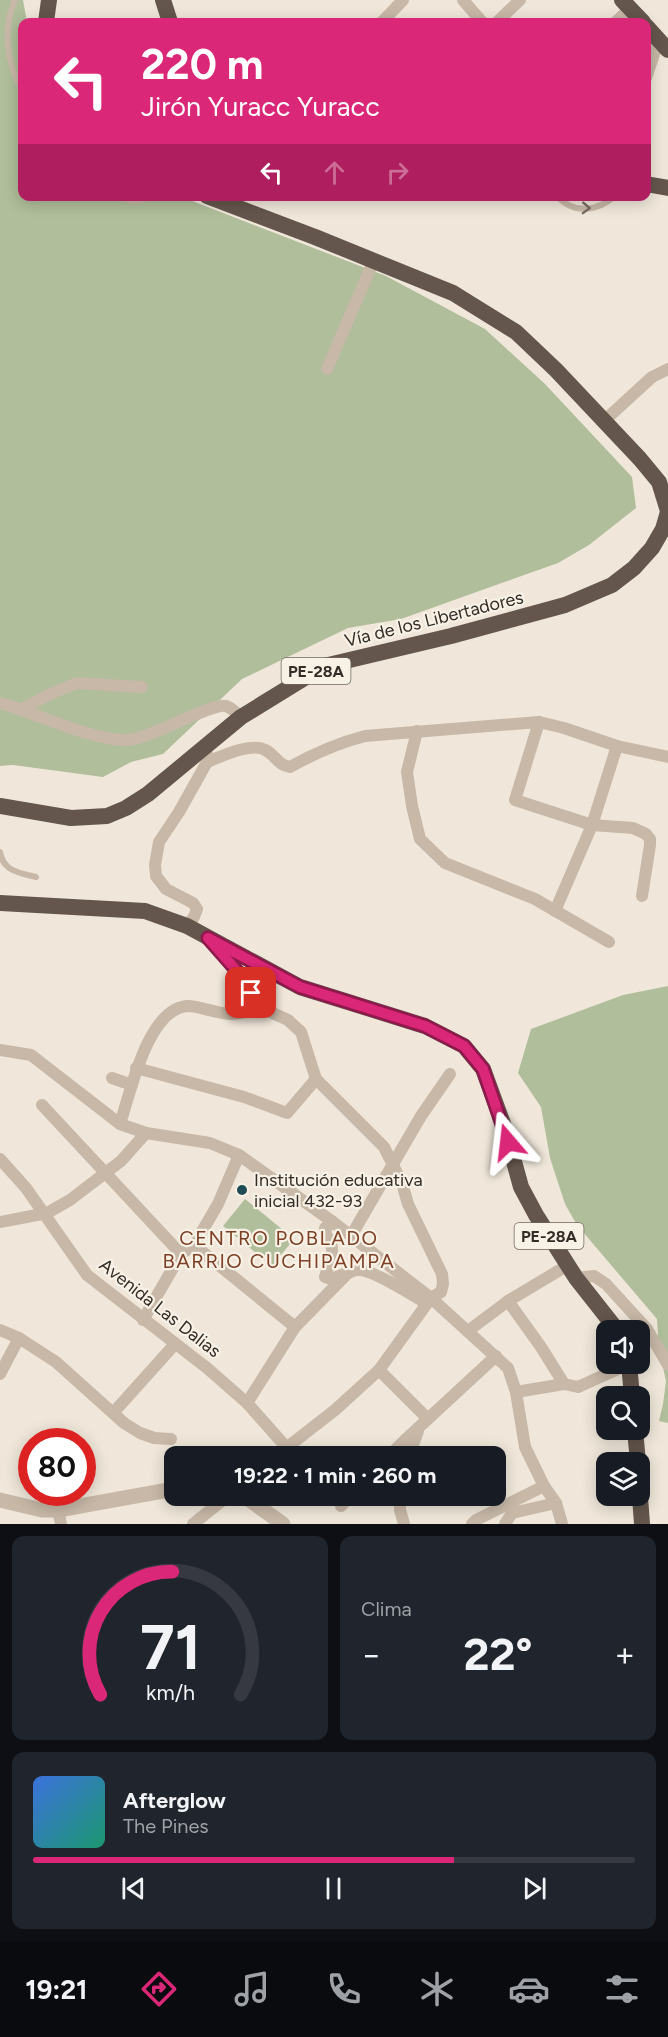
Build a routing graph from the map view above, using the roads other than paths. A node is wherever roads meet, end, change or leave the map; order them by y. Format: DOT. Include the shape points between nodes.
graph roads {
  1 [pos="15,0"];
  2 [pos="49,0"];
  3 [pos="163,0"];
  4 [pos="403,0"];
  5 [pos="463,0"];
  6 [pos="520,0"];
  7 [pos="626,4"];
  8 [pos="47,18"];
  9 [pos="169,18"];
  10 [pos="386,18"];
  11 [pos="479,18"];
  12 [pos="501,18"];
  13 [pos="618,18"];
  14 [pos="639,18"];
  15 [pos="651,31"];
  16 [pos="663,44"];
  17 [pos="651,68"];
  18 [pos="18,83"];
  19 [pos="651,185"];
  20 [pos="668,188"];
  21 [pos="220,201"];
  22 [pos="562,201"];
  23 [pos="610,201"];
  24 [pos="374,260"];
  25 [pos="327,369"];
  26 [pos="668,369"];
  27 [pos="604,421"];
  28 [pos="668,512"];
  29 [pos="142,687"];
  30 [pos="0,703"];
  31 [pos="22,709"];
  32 [pos="241,717"];
  33 [pos="539,722"];
  34 [pos="417,731"];
  35 [pos="209,742"];
  36 [pos="617,746"];
  37 [pos="668,757"];
  38 [pos="207,762"];
  39 [pos="0,806"];
  40 [pos="592,825"];
  41 [pos="0,852"];
  42 [pos="36,877"];
  43 [pos="642,896"];
  44 [pos="0,903"];
  45 [pos="555,911"];
  46 [pos="187,926"];
  47 [pos="208,938"];
  48 [pos="609,942"];
  49 [pos="257,1006"];
  50 [pos="0,1050"];
  51 [pos="136,1068"];
  52 [pos="450,1074"];
  53 [pos="112,1078"];
  54 [pos="316,1079"];
  55 [pos="132,1085"];
  56 [pos="42,1105"];
  57 [pos="120,1125"];
  58 [pos="146,1133"];
  59 [pos="239,1155"];
  60 [pos="0,1159"];
  61 [pos="393,1163"];
  62 [pos="106,1172"];
  63 [pos="42,1214"];
  64 [pos="0,1222"];
  65 [pos="333,1222"];
  66 [pos="351,1236"];
  67 [pos="194,1245"];
  68 [pos="182,1254"];
  69 [pos="572,1271"];
  70 [pos="348,1273"];
  71 [pos="428,1300"];
  72 [pos="508,1301"];
  73 [pos="143,1320"];
  74 [pos="609,1320"];
  75 [pos="295,1327"];
  76 [pos="0,1330"];
  77 [pos="468,1331"];
  78 [pos="19,1338"];
  79 [pos="175,1344"];
  80 [pos="496,1356"];
  81 [pos="668,1365"];
  82 [pos="379,1370"];
  83 [pos="0,1374"];
  84 [pos="607,1374"];
  85 [pos="564,1384"];
  86 [pos="516,1392"];
  87 [pos="247,1403"];
  88 [pos="114,1412"];
  89 [pos="424,1423"];
  90 [pos="171,1439"];
  91 [pos="285,1446"];
  92 [pos="290,1446"];
  93 [pos="400,1446"];
  94 [pos="414,1446"];
  95 [pos="544,1486"];
  96 [pos="164,1491"];
  97 [pos="0,1500"];
  98 [pos="556,1503"];
  99 [pos="216,1506"];
  100 [pos="258,1506"];
  101 [pos="400,1506"];
  102 [pos="641,1506"];
  103 [pos="59,1517"];
  104 [pos="193,1524"];
  105 [pos="283,1524"];
  106 [pos="404,1524"];
  107 [pos="472,1524"];
  108 [pos="506,1524"];
  109 [pos="562,1524"];
  110 [pos="642,1524"];
  1 -- 18 [label="lane" via="8,29"];
  2 -- 8 [label="highway"];
  3 -- 9 [label="highway"];
  4 -- 10 [label="street"];
  5 -- 11 [label="street"];
  6 -- 12 [label="street"];
  7 -- 13 [label="street"];
  7 -- 14 [label="highway"];
  15 -- 16 [label="highway"];
  16 -- 17 [label="street"];
  19 -- 20 [label="highway"];
  21 -- 24 [label="highway, Vía de los Libertadores / PE-28A"];
  22 -- 23 [label="lane, one-way" via="581,209 605,206"];
  24 -- 25 [label="street"];
  24 -- 27 [label="highway, Vía de los Libertadores / PE-28A" via="453,293 516,332"];
  26 -- 27 [label="street" via="652,377"];
  27 -- 28 [label="highway, Vía de los Libertadores / PE-28A" via="659,482"];
  28 -- 32 [label="highway, Vía de los Libertadores / PE-28A" via="652,548 612,585 565,605 324,666"];
  29 -- 31 [label="street" via="77,683"];
  30 -- 31 [label="street"];
  31 -- 32 [label="street" via="94,735 128,740 218,706 229,707"];
  32 -- 35 [label="highway, Vía de los Libertadores / PE-28A"];
  33 -- 34 [label="street"];
  33 -- 36 [label="street"];
  33 -- 40 [label="street" via="515,800"];
  34 -- 38 [label="street" via="340,742 290,767 258,746"];
  34 -- 45 [label="street" via="407,772 420,839 445,863"];
  35 -- 38 [label="street"];
  35 -- 39 [label="highway, Vía de los Libertadores / PE-28A" via="148,794 107,816 72,818"];
  36 -- 37 [label="street"];
  36 -- 40 [label="street"];
  38 -- 46 [label="street" via="159,842 156,854 156,876 166,890 193,903 196,909"];
  40 -- 43 [label="street" via="633,828 650,839"];
  40 -- 45 [label="street"];
  41 -- 42 [label="lane" via="7,867"];
  44 -- 46 [label="highway, PE-28A" via="145,911"];
  45 -- 48 [label="street"];
  46 -- 47 [label="highway, PE-28A"];
  47 -- 49 [label="street" via="245,980"];
  47 -- 69 [label="highway, PE-28A" via="300,987 425,1026 464,1046 483,1069 521,1187"];
  49 -- 51 [label="street" via="238,1014 188,1006 172,1011 160,1022"];
  49 -- 54 [label="street" via="288,1020 301,1032"];
  50 -- 57 [label="street" via="31,1055"];
  51 -- 54 [label="street" via="244,1097 287,1113"];
  51 -- 55 [label="street"];
  52 -- 61 [label="street"];
  53 -- 55 [label="street"];
  54 -- 61 [label="street" via="384,1147"];
  55 -- 57 [label="street"];
  56 -- 62 [label="street"];
  57 -- 58 [label="street"];
  58 -- 59 [label="street" via="210,1143"];
  58 -- 62 [label="street"];
  59 -- 65 [label="street"];
  59 -- 67 [label="street" via="218,1204"];
  60 -- 63 [label="street, Avenida Las Dalias" via="26,1188"];
  61 -- 66 [label="street"];
  61 -- 71 [label="street" via="442,1274 441,1292"];
  62 -- 63 [label="street" via="70,1200"];
  62 -- 68 [label="street"];
  63 -- 64 [label="street"];
  63 -- 73 [label="street, Avenida Las Dalias" via="87,1275"];
  65 -- 66 [label="street"];
  65 -- 70 [label="street" via="325,1228 333,1250 325,1277"];
  66 -- 71 [label="street"];
  67 -- 68 [label="street"];
  67 -- 75 [label="street"];
  68 -- 73 [label="street"];
  69 -- 72 [label="street"];
  69 -- 74 [label="highway, PE-28A"];
  69 -- 81 [label="street" via="594,1276 606,1284 647,1329"];
  70 -- 71 [label="street" via="365,1271"];
  70 -- 75 [label="street"];
  71 -- 77 [label="street"];
  71 -- 82 [label="street"];
  72 -- 77 [label="street"];
  72 -- 85 [label="street"];
  73 -- 79 [label="street, Avenida Las Dalias"];
  75 -- 87 [label="street"];
  76 -- 78 [label="street"];
  77 -- 80 [label="street"];
  78 -- 83 [label="street"];
  78 -- 88 [label="street" via="56,1362"];
  79 -- 87 [label="street, Avenida Las Dalias"];
  79 -- 88 [label="street"];
  80 -- 86 [label="street" via="508,1368"];
  80 -- 89 [label="street"];
  82 -- 89 [label="street"];
  82 -- 92 [label="street"];
  84 -- 85 [label="street" via="578,1387"];
  85 -- 86 [label="street"];
  86 -- 95 [label="street" via="525,1447"];
  87 -- 91 [label="street, Avenida Las Dalias"];
  88 -- 90 [label="street" via="140,1433"];
  89 -- 93 [label="street"];
  89 -- 94 [label="street"];
  95 -- 98 [label="street"];
  95 -- 107 [label="street"];
  96 -- 103 [label="street"];
  97 -- 103 [label="street"];
  98 -- 108 [label="street" via="512,1513"];
  98 -- 109 [label="street"];
  99 -- 104 [label="street"];
  100 -- 105 [label="street"];
  101 -- 106 [label="street"];
  102 -- 110 [label="highway"];
}
